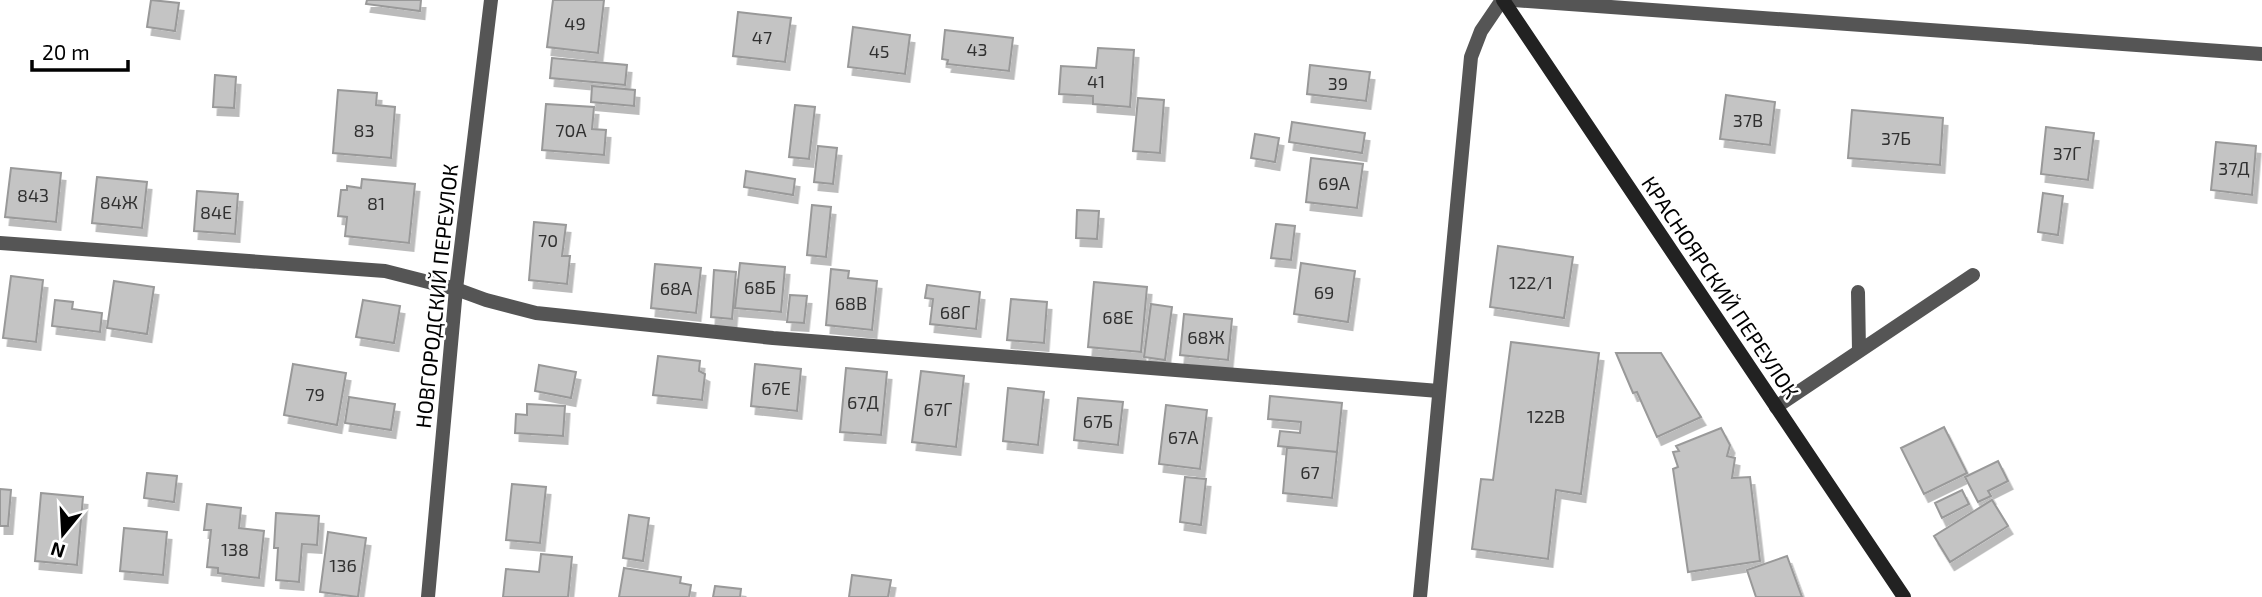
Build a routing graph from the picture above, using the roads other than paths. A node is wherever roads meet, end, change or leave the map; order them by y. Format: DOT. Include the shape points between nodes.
graph roads {
  1 [pos="491,0"];
  2 [pos="1502,0"];
  3 [pos="1514,0"];
  4 [pos="2262,54"];
  5 [pos="0,243"];
  6 [pos="1973,275"];
  7 [pos="456,289"];
  8 [pos="1858,292"];
  9 [pos="1859,351"];
  10 [pos="1439,391"];
  11 [pos="1776,407"];
  12 [pos="428,597"];
  13 [pos="1420,597"];
  14 [pos="1904,597"];
  1 -- 7 [label="street, НОВГОРОДСКИЙ ПЕРЕУЛОК"];
  2 -- 10 [label="street, КРАСНОЯРСКИЙ ПЕРЕУЛОК" via="1480,31 1471,57"];
  2 -- 11 [label="main road, КРАСНОЯРСКИЙ ПЕРЕУЛОК"];
  3 -- 4 [label="street"];
  5 -- 7 [label="street" via="385,271"];
  6 -- 9 [label="street"];
  7 -- 10 [label="street" via="536,313 773,338"];
  7 -- 12 [label="street, НОВГОРОДСКИЙ ПЕРЕУЛОК"];
  8 -- 9 [label="street"];
  9 -- 11 [label="street"];
  10 -- 13 [label="street, КРАСНОЯРСКИЙ ПЕРЕУЛОК"];
  11 -- 14 [label="main road, КРАСНОЯРСКИЙ ПЕРЕУЛОК"];
}
